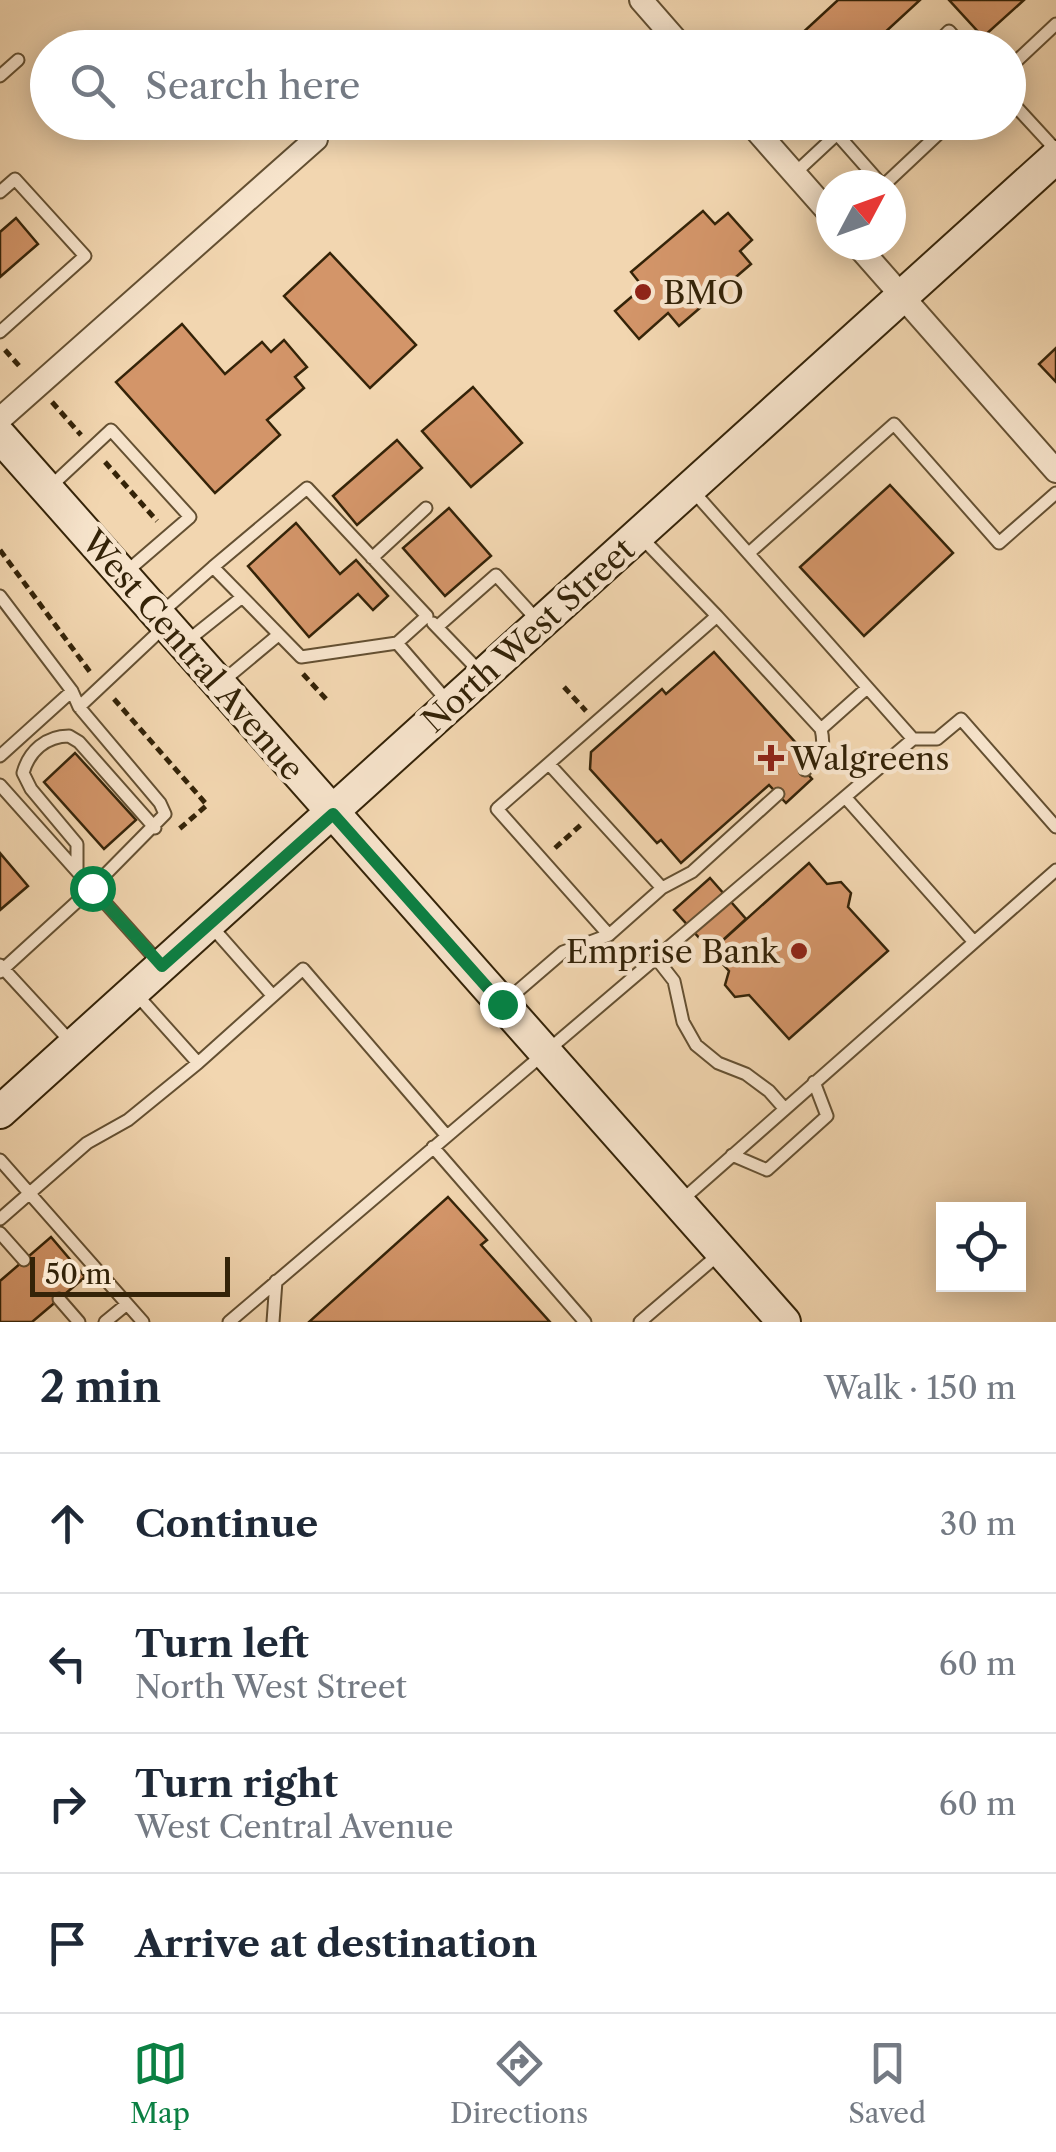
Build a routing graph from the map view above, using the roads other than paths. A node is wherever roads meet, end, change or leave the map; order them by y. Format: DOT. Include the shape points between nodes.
graph roads {
  1 [pos="641,0"];
  2 [pos="1056,24"];
  3 [pos="667,30"];
  4 [pos="1026,52"];
  5 [pos="18,60"];
  6 [pos="0,76"];
  7 [pos="1026,119"];
  8 [pos="315,140"];
  9 [pos="765,140"];
  10 [pos="831,140"];
  11 [pos="842,140"];
  12 [pos="932,140"];
  13 [pos="1056,154"];
  14 [pos="869,170"];
  15 [pos="899,170"];
  16 [pos="794,174"];
  17 [pos="0,192"];
  18 [pos="816,198"];
  19 [pos="870,260"];
  20 [pos="903,297"];
  21 [pos="0,332"];
  22 [pos="0,419"];
  23 [pos="0,436"];
  24 [pos="1056,471"];
  25 [pos="691,489"];
  26 [pos="47,490"];
  27 [pos="1056,493"];
  28 [pos="426,508"];
  29 [pos="640,536"];
  30 [pos="749,554"];
  31 [pos="372,558"];
  32 [pos="213,568"];
  33 [pos="122,575"];
  34 [pos="0,596"];
  35 [pos="241,598"];
  36 [pos="426,616"];
  37 [pos="716,616"];
  38 [pos="540,623"];
  39 [pos="436,627"];
  40 [pos="170,628"];
  41 [pos="277,636"];
  42 [pos="397,643"];
  43 [pos="482,674"];
  44 [pos="219,684"];
  45 [pos="868,688"];
  46 [pos="72,691"];
  47 [pos="450,703"];
  48 [pos="79,707"];
  49 [pos="821,729"];
  50 [pos="913,739"];
  51 [pos="0,756"];
  52 [pos="549,764"];
  53 [pos="804,770"];
  54 [pos="0,785"];
  55 [pos="778,794"];
  56 [pos="845,797"];
  57 [pos="333,814"];
  58 [pos="1056,827"];
  59 [pos="154,828"];
  60 [pos="1056,870"];
  61 [pos="77,872"];
  62 [pos="92,888"];
  63 [pos="662,888"];
  64 [pos="210,924"];
  65 [pos="609,934"];
  66 [pos="974,942"];
  67 [pos="656,958"];
  68 [pos="162,966"];
  69 [pos="1,968"];
  70 [pos="134,992"];
  71 [pos="272,996"];
  72 [pos="502,1004"];
  73 [pos="74,1046"];
  74 [pos="545,1052"];
  75 [pos="198,1063"];
  76 [pos="814,1082"];
  77 [pos="784,1108"];
  78 [pos="0,1112"];
  79 [pos="446,1135"];
  80 [pos="434,1146"];
  81 [pos="732,1155"];
  82 [pos="0,1160"];
  83 [pos="30,1193"];
  84 [pos="678,1203"];
  85 [pos="0,1219"];
  86 [pos="0,1232"];
  87 [pos="721,1252"];
  88 [pos="24,1260"];
  89 [pos="276,1282"];
  90 [pos="58,1299"];
  91 [pos="126,1304"];
  92 [pos="78,1322"];
  93 [pos="106,1322"];
  94 [pos="142,1322"];
  95 [pos="229,1322"];
  96 [pos="273,1322"];
  97 [pos="585,1322"];
  98 [pos="640,1322"];
  99 [pos="784,1322"];
  1 -- 3 [label="street"];
  2 -- 4 [label="lane"];
  5 -- 6 [label="lane"];
  7 -- 13 [label="lane"];
  8 -- 22 [label="street"];
  9 -- 16 [label="street"];
  10 -- 16 [label="lane"];
  11 -- 14 [label="lane"];
  12 -- 15 [label="lane"];
  13 -- 20 [label="main road, North West Street"];
  16 -- 18 [label="street"];
  17 -- 21 [label="lane" via="15,179 85,256"];
  19 -- 20 [label="street"];
  20 -- 24 [label="street"];
  20 -- 25 [label="main road, North West Street"];
  23 -- 26 [label="main road, West Central Avenue"];
  25 -- 29 [label="main road, North West Street"];
  25 -- 30 [label="lane"];
  26 -- 33 [label="main road, West Central Avenue"];
  26 -- 33 [label="lane" via="111,430 190,517"];
  27 -- 30 [label="lane" via="1000,543 894,424"];
  28 -- 31 [label="lane"];
  29 -- 37 [label="lane"];
  29 -- 38 [label="main road, North West Street"];
  30 -- 45 [label="lane"];
  31 -- 32 [label="lane" via="307,488"];
  31 -- 36 [label="lane"];
  32 -- 35 [label="lane"];
  32 -- 40 [label="lane"];
  33 -- 40 [label="main road, West Central Avenue"];
  34 -- 46 [label="lane"];
  35 -- 40 [label="lane"];
  35 -- 41 [label="lane"];
  36 -- 39 [label="lane"];
  36 -- 42 [label="lane"];
  37 -- 49 [label="lane"];
  37 -- 52 [label="lane"];
  38 -- 39 [label="lane" via="496,576"];
  38 -- 43 [label="main road, North West Street"];
  39 -- 43 [label="lane"];
  40 -- 44 [label="main road, West Central Avenue"];
  40 -- 48 [label="lane"];
  41 -- 42 [label="lane" via="301,657"];
  41 -- 44 [label="lane"];
  42 -- 47 [label="lane"];
  43 -- 47 [label="main road, North West Street"];
  44 -- 57 [label="main road, West Central Avenue"];
  45 -- 49 [label="lane"];
  45 -- 50 [label="lane"];
  46 -- 48 [label="lane"];
  46 -- 51 [label="lane"];
  47 -- 57 [label="main road, North West Street"];
  48 -- 59 [label="lane" via="160,803 165,814"];
  49 -- 53 [label="lane" via="821,756"];
  50 -- 56 [label="lane"];
  50 -- 58 [label="lane" via="937,739 961,719"];
  52 -- 63 [label="lane"];
  52 -- 65 [label="lane" via="497,810"];
  54 -- 61 [label="lane"];
  55 -- 63 [label="lane" via="692,872"];
  56 -- 66 [label="lane"];
  56 -- 67 [label="lane"];
  57 -- 64 [label="main road, North West Street"];
  57 -- 72 [label="main road, West Central Avenue"];
  59 -- 61 [label="lane" via="78,742 69,736 47,741 27,757 23,772 78,844"];
  59 -- 62 [label="lane"];
  60 -- 66 [label="lane"];
  61 -- 62 [label="lane"];
  62 -- 68 [label="lane"];
  62 -- 69 [label="lane"];
  63 -- 65 [label="lane"];
  64 -- 68 [label="main road, North West Street"];
  64 -- 71 [label="lane"];
  65 -- 72 [label="lane" via="563,952"];
  66 -- 76 [label="lane"];
  67 -- 74 [label="lane"];
  67 -- 77 [label="lane" via="674,981 696,1045 770,1091"];
  68 -- 70 [label="main road, North West Street"];
  69 -- 73 [label="lane"];
  70 -- 73 [label="main road, North West Street"];
  70 -- 75 [label="lane"];
  71 -- 75 [label="lane"];
  71 -- 79 [label="lane" via="303,969"];
  72 -- 74 [label="main road, West Central Avenue"];
  73 -- 78 [label="main road, North West Street"];
  74 -- 79 [label="lane"];
  74 -- 84 [label="main road, West Central Avenue"];
  75 -- 83 [label="lane" via="128,1120 87,1142"];
  76 -- 77 [label="lane"];
  76 -- 81 [label="lane" via="828,1116 767,1170"];
  77 -- 81 [label="lane"];
  79 -- 80 [label="lane"];
  80 -- 89 [label="lane"];
  80 -- 97 [label="lane"];
  81 -- 84 [label="lane"];
  82 -- 83 [label="lane"];
  83 -- 85 [label="lane"];
  83 -- 91 [label="lane"];
  84 -- 87 [label="main road, West Central Avenue"];
  86 -- 88 [label="lane"];
  87 -- 98 [label="lane"];
  87 -- 99 [label="main road, West Central Avenue"];
  89 -- 95 [label="lane"];
  89 -- 96 [label="lane"];
  90 -- 92 [label="lane"];
  91 -- 93 [label="lane"];
  91 -- 94 [label="lane"];
}
